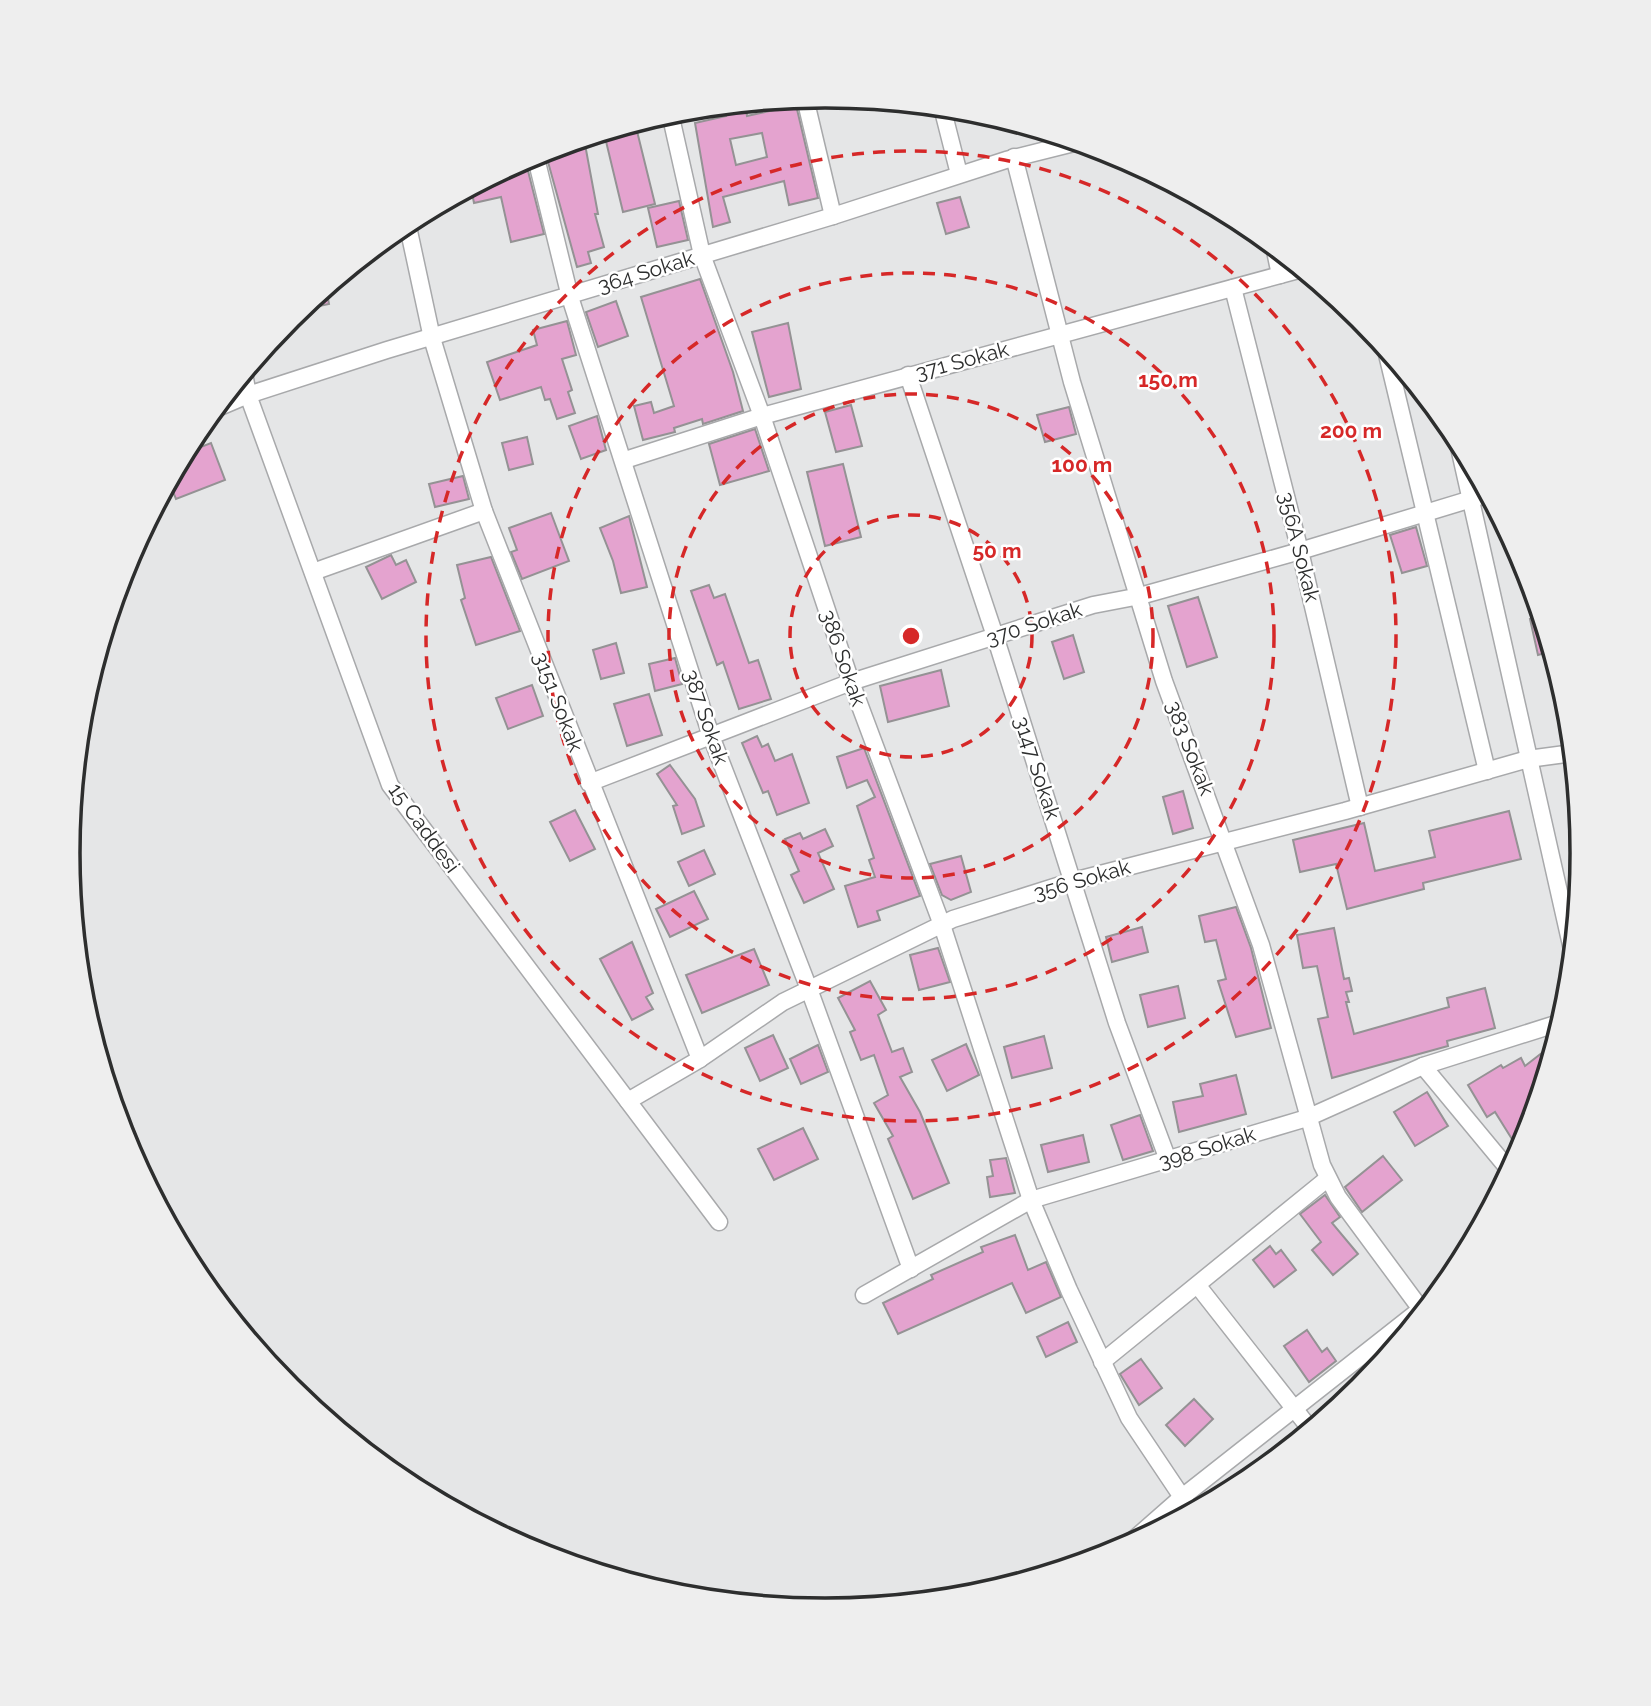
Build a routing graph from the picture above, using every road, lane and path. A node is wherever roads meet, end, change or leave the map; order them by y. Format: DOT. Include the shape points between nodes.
graph roads {
  1 [pos="808,109"];
  2 [pos="945,118"];
  3 [pos="672,124"];
  4 [pos="1060,146"];
  5 [pos="1014,158"];
  6 [pos="539,166"];
  7 [pos="959,174"];
  8 [pos="833,216"];
  9 [pos="410,235"];
  10 [pos="702,255"];
  11 [pos="1277,261"];
  12 [pos="1291,272"];
  13 [pos="1280,275"];
  14 [pos="1233,288"];
  15 [pos="570,297"];
  16 [pos="1061,335"];
  17 [pos="432,338"];
  18 [pos="1390,366"];
  19 [pos="908,375"];
  20 [pos="246,384"];
  21 [pos="248,394"];
  22 [pos="233,401"];
  23 [pos="762,416"];
  24 [pos="625,460"];
  25 [pos="1463,468"];
  26 [pos="1479,496"];
  27 [pos="1470,498"];
  28 [pos="484,511"];
  29 [pos="1423,511"];
  30 [pos="1300,551"];
  31 [pos="313,572"];
  32 [pos="1140,596"];
  33 [pos="995,636"];
  34 [pos="850,682"];
  35 [pos="711,736"];
  36 [pos="1564,754"];
  37 [pos="1528,759"];
  38 [pos="1487,771"];
  39 [pos="589,783"];
  40 [pos="1360,807"];
  41 [pos="1225,841"];
  42 [pos="1073,881"];
  43 [pos="942,925"];
  44 [pos="1567,926"];
  45 [pos="809,989"];
  46 [pos="1549,1027"];
  47 [pos="700,1059"];
  48 [pos="1423,1066"];
  49 [pos="628,1101"];
  50 [pos="1307,1118"];
  51 [pos="1168,1160"];
  52 [pos="1503,1163"];
  53 [pos="1327,1179"];
  54 [pos="1031,1200"];
  55 [pos="719,1222"];
  56 [pos="911,1269"];
  57 [pos="1198,1286"];
  58 [pos="864,1296"];
  59 [pos="1418,1306"];
  60 [pos="1399,1329"];
  61 [pos="1102,1363"];
  62 [pos="1293,1410"];
  63 [pos="1305,1423"];
  64 [pos="1181,1498"];
  65 [pos="1186,1504"];
  66 [pos="1155,1521"];
  1 -- 8 [label="street"];
  2 -- 7 [label="street"];
  3 -- 10 [label="street, 386 Sokak"];
  4 -- 5 [label="street, 364 Sokak"];
  5 -- 7 [label="street, 364 Sokak"];
  5 -- 16 [label="street, 383 Sokak"];
  6 -- 15 [label="street, 387 Sokak"];
  7 -- 8 [label="street, 364 Sokak"];
  8 -- 10 [label="street, 364 Sokak"];
  9 -- 17 [label="street, 3151 Sokak"];
  10 -- 15 [label="street, 364 Sokak"];
  10 -- 23 [label="street, 386 Sokak"];
  11 -- 13 [label="street"];
  12 -- 13 [label="street, 371 Sokak"];
  13 -- 14 [label="street, 371 Sokak"];
  14 -- 16 [label="street, 371 Sokak"];
  14 -- 30 [label="street, 356A Sokak"];
  15 -- 17 [label="street, 364 Sokak"];
  15 -- 24 [label="street, 387 Sokak"];
  16 -- 19 [label="street, 371 Sokak"];
  16 -- 32 [label="street, 383 Sokak"];
  17 -- 21 [label="street, 364 Sokak"];
  17 -- 28 [label="street, 3151 Sokak"];
  18 -- 29 [label="street"];
  19 -- 23 [label="street, 371 Sokak"];
  19 -- 33 [label="street, 3147 Sokak"];
  20 -- 21 [label="street, 15 Caddesi"];
  21 -- 22 [label="street, 364 Sokak"];
  21 -- 31 [label="street, 15 Caddesi"];
  23 -- 24 [label="street, 371 Sokak"];
  23 -- 34 [label="street, 386 Sokak"];
  24 -- 35 [label="street, 387 Sokak"];
  25 -- 27 [label="street"];
  26 -- 27 [label="street, 370 Sokak"];
  27 -- 29 [label="street, 370 Sokak"];
  27 -- 37 [label="street"];
  28 -- 31 [label="street"];
  28 -- 39 [label="street, 3151 Sokak"];
  29 -- 30 [label="street, 370 Sokak"];
  29 -- 38 [label="street"];
  30 -- 32 [label="street, 370 Sokak"];
  30 -- 40 [label="street, 356A Sokak"];
  31 -- 49 [label="street, 15 Caddesi" via="390,785"];
  32 -- 33 [label="street, 370 Sokak" via="1093,605"];
  32 -- 41 [label="street, 383 Sokak" via="1164,681"];
  33 -- 34 [label="street, 370 Sokak"];
  33 -- 42 [label="street, 3147 Sokak"];
  34 -- 35 [label="street, 370 Sokak"];
  34 -- 43 [label="street, 386 Sokak"];
  35 -- 39 [label="street, 370 Sokak"];
  35 -- 45 [label="street, 387 Sokak"];
  36 -- 37 [label="street, 356 Sokak"];
  37 -- 38 [label="street, 356 Sokak"];
  37 -- 44 [label="street"];
  38 -- 40 [label="street, 356 Sokak"];
  39 -- 47 [label="street, 3151 Sokak"];
  40 -- 41 [label="street, 356 Sokak"];
  41 -- 42 [label="street, 356 Sokak"];
  41 -- 50 [label="street, 383 Sokak" via="1261,945"];
  42 -- 43 [label="street, 356 Sokak"];
  42 -- 51 [label="street, 3147 Sokak" via="1117,1023"];
  43 -- 45 [label="street, 356 Sokak"];
  43 -- 54 [label="street, 386 Sokak"];
  45 -- 47 [label="street, 356 Sokak"];
  45 -- 56 [label="street, 387 Sokak"];
  46 -- 48 [label="street, 398 Sokak"];
  47 -- 49 [label="street, 356 Sokak"];
  48 -- 50 [label="street, 398 Sokak"];
  48 -- 52 [label="street"];
  49 -- 55 [label="street, 15 Caddesi"];
  50 -- 51 [label="street, 398 Sokak"];
  50 -- 53 [label="street, 383 Sokak"];
  51 -- 54 [label="street, 398 Sokak"];
  53 -- 57 [label="street"];
  53 -- 59 [label="street, 383 Sokak"];
  54 -- 56 [label="street, 398 Sokak"];
  54 -- 61 [label="street, 386 Sokak"];
  56 -- 58 [label="street, 398 Sokak"];
  57 -- 61 [label="street"];
  57 -- 62 [label="street"];
  60 -- 62 [label="street"];
  61 -- 64 [label="street, 386 Sokak" via="1129,1418"];
  62 -- 63 [label="street"];
  62 -- 64 [label="street"];
  64 -- 65 [label="street, 386 Sokak"];
  64 -- 66 [label="street"];
}
